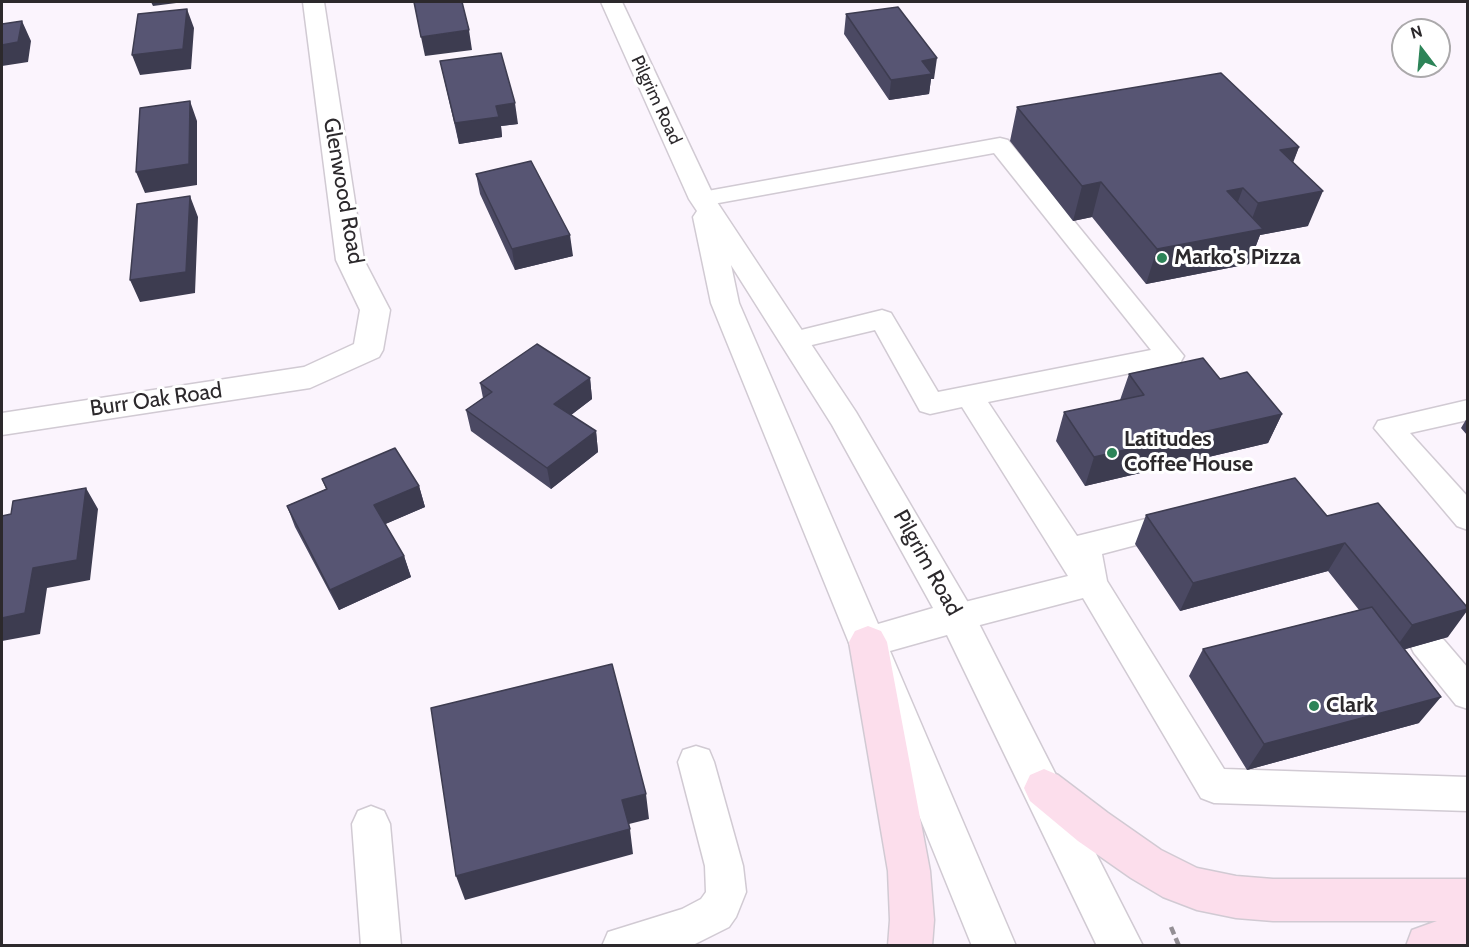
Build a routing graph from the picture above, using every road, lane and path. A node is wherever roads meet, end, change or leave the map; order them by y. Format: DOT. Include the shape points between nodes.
graph roads {
  1 [pos="313,2"];
  2 [pos="611,2"];
  3 [pos="702,198"];
  4 [pos="795,340"];
  5 [pos="310,377"];
  6 [pos="970,397"];
  7 [pos="1467,410"];
  8 [pos="2,424"];
  9 [pos="1211,515"];
  10 [pos="1467,518"];
  11 [pos="1090,583"];
  12 [pos="957,617"];
  13 [pos="868,642"];
  14 [pos="1426,643"];
  15 [pos="1467,694"];
  16 [pos="696,762"];
  17 [pos="1044,788"];
  18 [pos="1467,794"];
  19 [pos="370,824"];
  20 [pos="1467,900"];
  21 [pos="1171,928"];
  22 [pos="1467,934"];
  23 [pos="381,945"];
  24 [pos="622,945"];
  25 [pos="909,945"];
  26 [pos="994,945"];
  27 [pos="1122,945"];
  28 [pos="1179,945"];
  29 [pos="1428,945"];
  1 -- 5 [label="street, Glenwood Road" via="350,260 375,310 368,350"];
  2 -- 3 [label="street, Pilgrim Road"];
  3 -- 4 [label="street, Pilgrim Road"];
  3 -- 6 [label="lane" via="1000,145 1170,356"];
  3 -- 13 [label="street, Pilgrim Road" via="725,303"];
  4 -- 6 [label="lane" via="882,319 930,404"];
  4 -- 12 [label="street, Pilgrim Road"];
  5 -- 8 [label="street, Burr Oak Road"];
  6 -- 11 [label="lane"];
  7 -- 10 [label="lane" via="1388,428"];
  9 -- 11 [label="lane" via="1085,546"];
  11 -- 12 [label="lane"];
  11 -- 18 [label="lane" via="1214,786"];
  12 -- 13 [label="street"];
  12 -- 17 [label="street, Pilgrim Road"];
  13 -- 25 [label="main road" via="908,863 912,920"];
  13 -- 26 [label="street, Pilgrim Road"];
  14 -- 15 [label="lane"];
  16 -- 24 [label="lane" via="724,866 726,892 722,903 715,913 688,927"];
  17 -- 20 [label="main road" via="1129,853 1197,889 1273,900"];
  17 -- 27 [label="street, Pilgrim Road"];
  19 -- 23 [label="lane"];
  21 -- 28 [label="path"];
  22 -- 29 [label="main road"];
}
